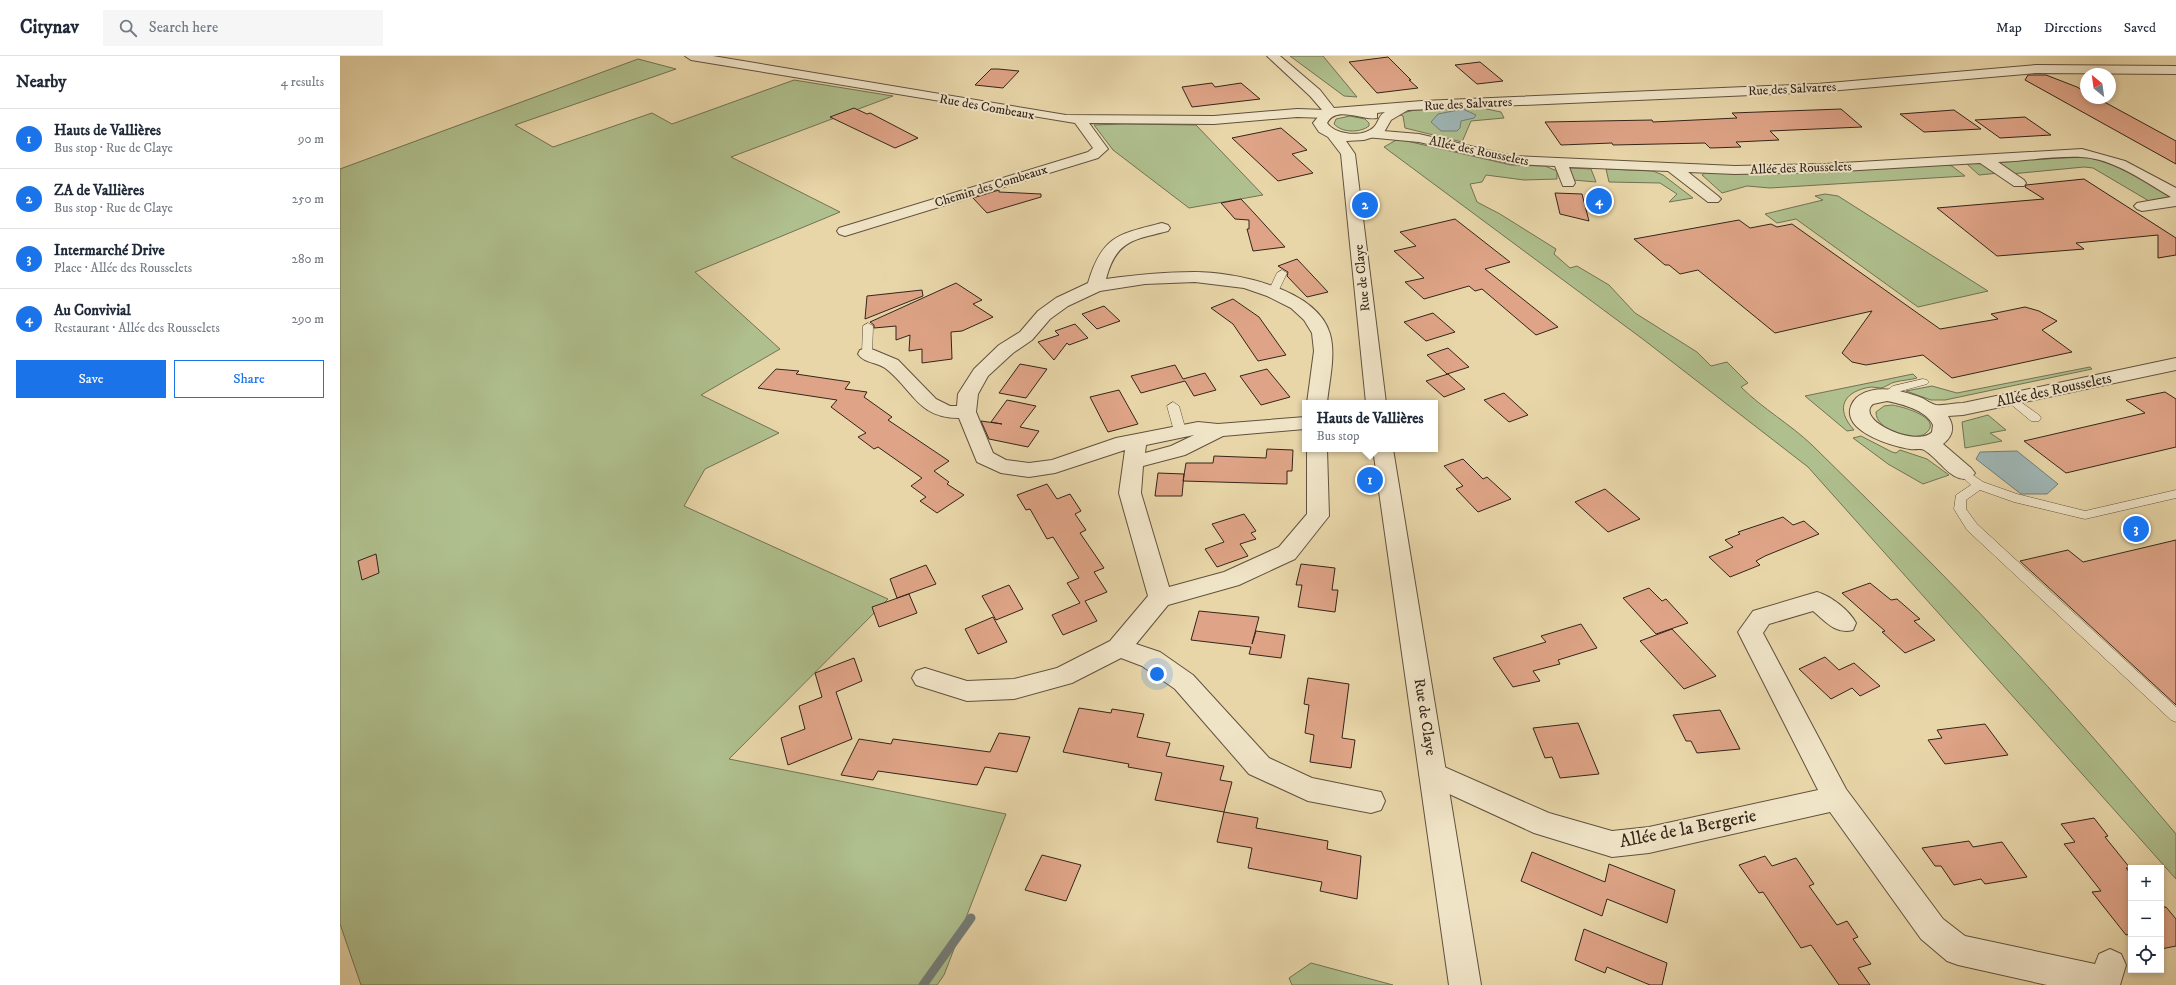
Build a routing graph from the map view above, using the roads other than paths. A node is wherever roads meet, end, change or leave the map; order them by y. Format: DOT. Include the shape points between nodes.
graph roads {
  1 [pos="691,56"];
  2 [pos="1273,56"];
  3 [pos="2176,70"];
  4 [pos="1315,94"];
  5 [pos="1407,106"];
  6 [pos="1353,110"];
  7 [pos="1292,114"];
  8 [pos="1080,120"];
  9 [pos="1328,122"];
  10 [pos="1382,124"];
  11 [pos="1366,135"];
  12 [pos="1419,138"];
  13 [pos="1348,154"];
  14 [pos="1982,158"];
  15 [pos="1955,160"];
  16 [pos="1561,164"];
  17 [pos="1598,165"];
  18 [pos="1673,168"];
  19 [pos="1970,172"];
  20 [pos="1603,180"];
  21 [pos="1568,183"];
  22 [pos="2018,183"];
  23 [pos="2176,194"];
  24 [pos="1713,199"];
  25 [pos="2176,201"];
  26 [pos="2142,206"];
  27 [pos="1162,228"];
  28 [pos="845,231"];
  29 [pos="1282,273"];
  30 [pos="1096,286"];
  31 [pos="1273,292"];
  32 [pos="868,326"];
  33 [pos="866,354"];
  34 [pos="2176,364"];
  35 [pos="1923,382"];
  36 [pos="1887,395"];
  37 [pos="2011,399"];
  38 [pos="1317,400"];
  39 [pos="1376,400"];
  40 [pos="1173,406"];
  41 [pos="1931,411"];
  42 [pos="966,412"];
  43 [pos="2035,418"];
  44 [pos="1302,423"];
  45 [pos="1218,430"];
  46 [pos="1180,431"];
  47 [pos="1926,442"];
  48 [pos="1135,451"];
  49 [pos="1317,452"];
  50 [pos="1383,452"];
  51 [pos="1972,479"];
  52 [pos="2176,494"];
  53 [pos="1160,598"];
  54 [pos="1844,623"];
  55 [pos="1119,648"];
  56 [pos="925,678"];
  57 [pos="2176,716"];
  58 [pos="1433,774"];
  59 [pos="1836,798"];
  60 [pos="1371,801"];
  61 [pos="2110,965"];
  62 [pos="1465,985"];
  1 -- 8 [label="street, Rue des Combeaux" via="1046,117"];
  2 -- 4 [label="street"];
  3 -- 5 [label="street, Rue des Salvatres" via="2036,69 1817,88"];
  4 -- 6 [label="street, Allée des Rousselets"];
  4 -- 7 [label="street" via="1311,105"];
  4 -- 9 [label="street"];
  5 -- 6 [label="street, Rue des Salvatres"];
  5 -- 10 [label="street, Rue des Salvatres" via="1389,114"];
  6 -- 9 [label="street, Rue des Salvatres"];
  6 -- 10 [label="street, Allée des Rousselets" via="1374,115"];
  7 -- 8 [label="street, Rue des Combeaux" via="1214,120"];
  7 -- 9 [label="street, Rue des Combeaux" via="1311,121"];
  8 -- 28 [label="street, Chemin des Combeaux" via="1101,149 1093,155"];
  9 -- 11 [label="street, Allée des Rousselets"];
  9 -- 13 [label="street"];
  10 -- 11 [label="street, Rue des Salvatres" via="1378,131"];
  10 -- 12 [label="street, Allée des Rousselets"];
  11 -- 12 [label="street, Allée des Rousselets"];
  11 -- 13 [label="street" via="1357,140"];
  12 -- 16 [label="street, Allée des Rousselets" via="1512,160"];
  13 -- 39 [label="street, Rue de Claye"];
  14 -- 15 [label="street, Allée des Rousselets"];
  14 -- 22 [label="street"];
  14 -- 23 [label="street, Allée des Rousselets" via="2082,153 2106,157 2134,166"];
  15 -- 18 [label="street, Allée des Rousselets" via="1764,170"];
  15 -- 19 [label="street"];
  16 -- 17 [label="street, Allée des Rousselets"];
  16 -- 21 [label="street"];
  17 -- 18 [label="street, Allée des Rousselets"];
  17 -- 20 [label="street"];
  18 -- 24 [label="street"];
  25 -- 26 [label="street"];
  27 -- 30 [label="street" via="1129,236 1112,245 1100,267"];
  29 -- 31 [label="lane"];
  30 -- 31 [label="street" via="1145,279 1195,277 1246,283"];
  30 -- 42 [label="street" via="1062,302 1044,315 1026,336 1006,349 978,379 968,394"];
  31 -- 38 [label="street" via="1297,304 1311,317 1321,333 1323,351"];
  32 -- 33 [label="lane"];
  33 -- 42 [label="street" via="891,364 929,404 948,412"];
  34 -- 37 [label="street, Allée des Rousselets"];
  35 -- 36 [label="lane" via="1897,388"];
  36 -- 41 [label="street" via="1911,400"];
  36 -- 47 [label="street" via="1875,396 1861,405 1863,420 1892,438 1904,442"];
  37 -- 41 [label="street, Allée des Rousselets"];
  37 -- 43 [label="lane"];
  40 -- 46 [label="lane"];
  41 -- 47 [label="street" via="1941,423 1942,434"];
  42 -- 48 [label="street" via="984,458 1001,466 1029,470 1055,466 1116,445"];
  44 -- 45 [label="street"];
  45 -- 46 [label="street" via="1198,428"];
  45 -- 48 [label="street" via="1191,446 1159,458"];
  46 -- 48 [label="street"];
  47 -- 51 [label="street"];
  48 -- 53 [label="street" via="1130,493"];
  49 -- 53 [label="street" via="1318,516 1287,553 1230,579"];
  50 -- 58 [label="street, Rue de Claye"];
  51 -- 52 [label="lane" via="2014,498 2085,514"];
  51 -- 57 [label="lane" via="1960,498 1960,509 1972,527"];
  53 -- 55 [label="street"];
  54 -- 59 [label="street" via="1817,601 1761,617 1750,632"];
  55 -- 56 [label="street" via="1063,676 1014,689 967,691"];
  55 -- 60 [label="street" via="1151,659 1184,682 1259,766 1308,788"];
  58 -- 59 [label="street, Allée de la Bergerie" via="1544,824 1612,844 1649,840"];
  58 -- 62 [label="street, Rue de Claye"];
  59 -- 61 [label="street" via="1932,929 1958,950 2106,982"];
}
